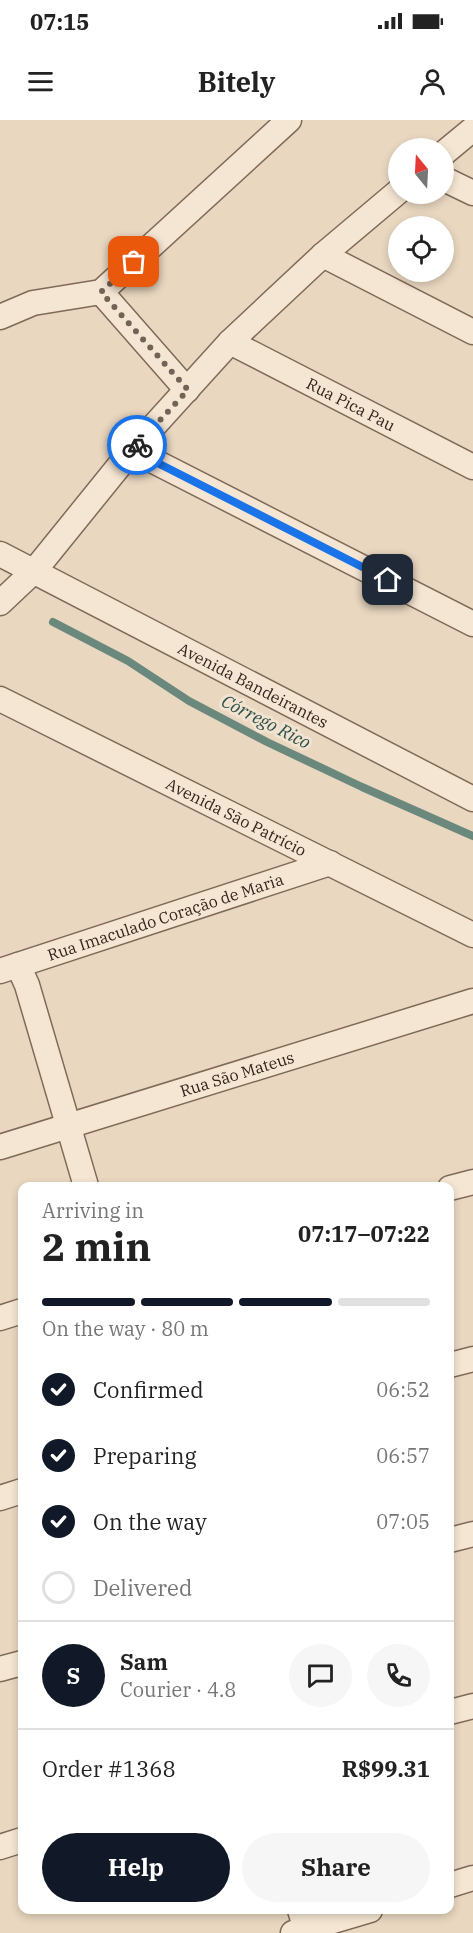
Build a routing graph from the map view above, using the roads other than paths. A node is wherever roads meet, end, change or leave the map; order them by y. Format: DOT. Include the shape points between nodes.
graph roads {
  1 [pos="289,120"];
  2 [pos="473,129"];
  3 [pos="454,145"];
  4 [pos="454,183"];
  5 [pos="473,193"];
  6 [pos="388,199"];
  7 [pos="323,255"];
  8 [pos="101,292"];
  9 [pos="0,317"];
  10 [pos="473,332"];
  11 [pos="230,342"];
  12 [pos="188,390"];
  13 [pos="132,450"];
  14 [pos="473,467"];
  15 [pos="0,554"];
  16 [pos="35,570"];
  17 [pos="0,603"];
  18 [pos="473,624"];
  19 [pos="0,699"];
  20 [pos="473,799"];
  21 [pos="330,863"];
  22 [pos="473,935"];
  23 [pos="9,968"];
  24 [pos="473,1001"];
  25 [pos="68,1127"];
  26 [pos="0,1147"];
  27 [pos="85,1182"];
  28 [pos="473,1182"];
  29 [pos="454,1187"];
  30 [pos="18,1312"];
  31 [pos="0,1318"];
  32 [pos="473,1359"];
  33 [pos="454,1364"];
  34 [pos="18,1492"];
  35 [pos="0,1498"];
  36 [pos="473,1534"];
  37 [pos="454,1539"];
  38 [pos="18,1663"];
  39 [pos="0,1669"];
  40 [pos="473,1706"];
  41 [pos="454,1711"];
  42 [pos="18,1841"];
  43 [pos="0,1847"];
  44 [pos="473,1878"];
  45 [pos="454,1884"];
  46 [pos="353,1914"];
  47 [pos="301,1926"];
  1 -- 8 [label="street"];
  2 -- 3 [label="street"];
  4 -- 5 [label="street"];
  6 -- 7 [label="street"];
  7 -- 10 [label="street"];
  7 -- 11 [label="street"];
  8 -- 9 [label="street" via="33,303"];
  8 -- 12 [label="street"];
  11 -- 12 [label="street"];
  11 -- 14 [label="street, Rua Pica Pau"];
  12 -- 13 [label="street"];
  13 -- 16 [label="street"];
  13 -- 18 [label="street"];
  15 -- 16 [label="street, Avenida Bandeirantes"];
  16 -- 17 [label="street"];
  16 -- 20 [label="street, Avenida Bandeirantes"];
  19 -- 21 [label="street, Avenida São Patrício"];
  21 -- 22 [label="street, Avenida São Patrício"];
  21 -- 23 [label="street, Rua Imaculado Coração de Maria"];
  23 -- 25 [label="street" via="27,985"];
  24 -- 25 [label="street, Rua São Mateus"];
  25 -- 26 [label="street, Rua São Mateus"];
  25 -- 27 [label="street"];
  28 -- 29 [label="street"];
  30 -- 31 [label="street"];
  32 -- 33 [label="street"];
  34 -- 35 [label="street"];
  36 -- 37 [label="street"];
  38 -- 39 [label="street"];
  40 -- 41 [label="street"];
  42 -- 43 [label="street"];
  44 -- 45 [label="street"];
  46 -- 47 [label="street"];
}
